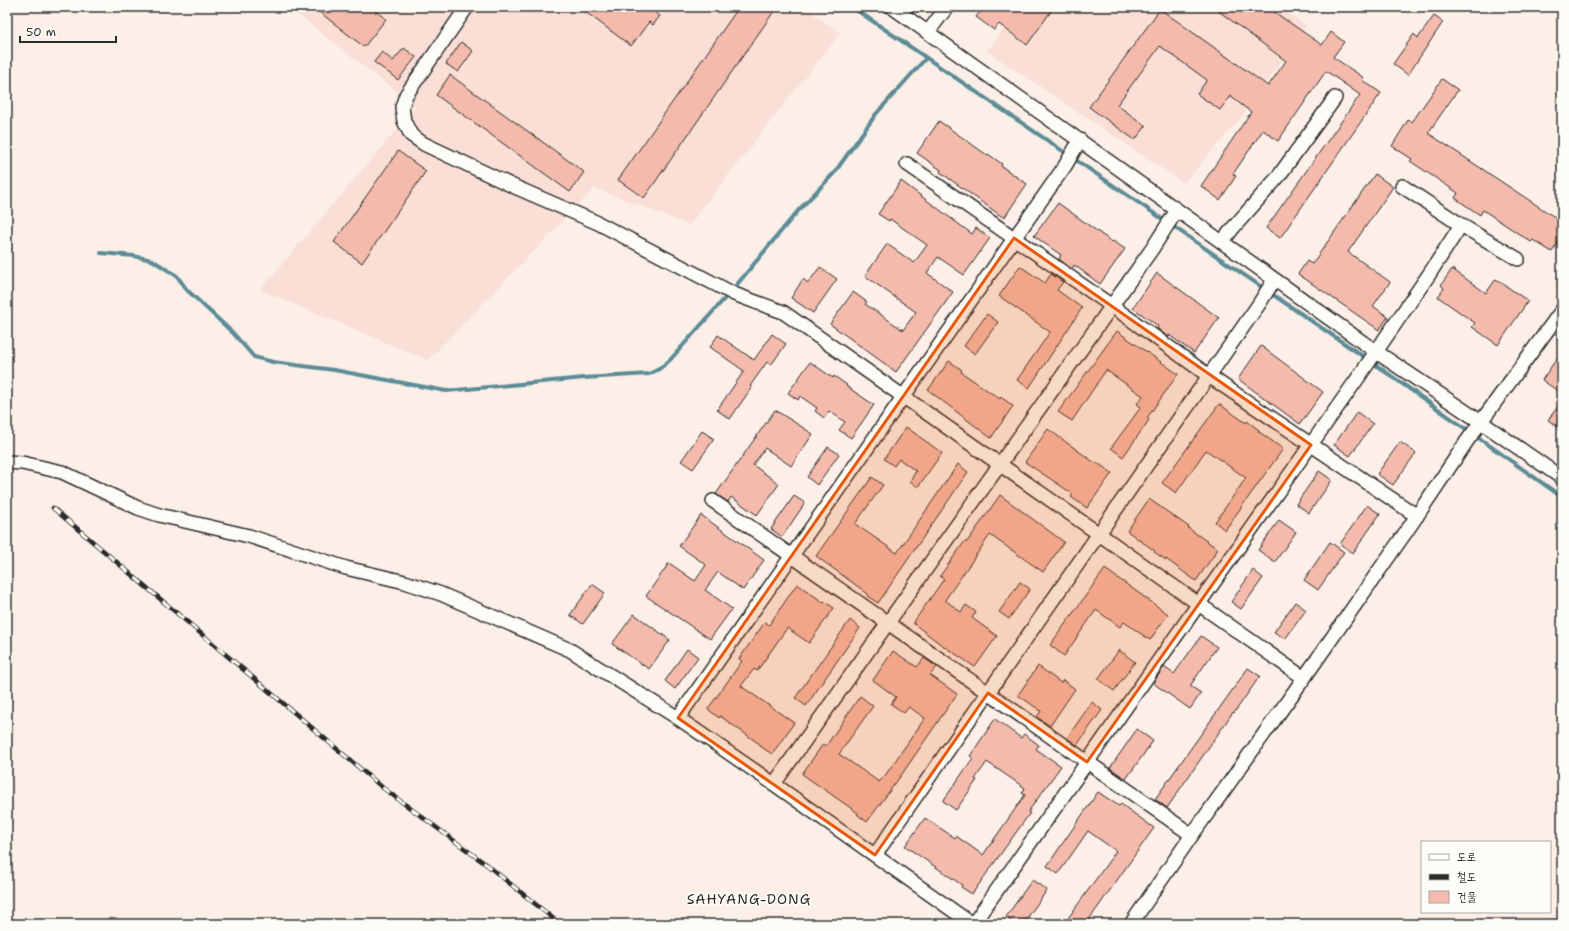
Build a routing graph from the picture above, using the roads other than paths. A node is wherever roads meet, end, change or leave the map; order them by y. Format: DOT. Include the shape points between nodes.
graph roads {
  1 [pos="467,7"];
  2 [pos="892,7"];
  3 [pos="947,7"];
  4 [pos="928,32"];
  5 [pos="1335,98"];
  6 [pos="1078,144"];
  7 [pos="907,164"];
  8 [pos="1402,186"];
  9 [pos="1174,215"];
  10 [pos="1461,225"];
  11 [pos="1014,238"];
  12 [pos="1222,242"];
  13 [pos="1518,260"];
  14 [pos="1266,292"];
  15 [pos="1112,306"];
  16 [pos="1562,310"];
  17 [pos="1368,363"];
  18 [pos="1209,376"];
  19 [pos="903,396"];
  20 [pos="1474,431"];
  21 [pos="1311,445"];
  22 [pos="7,462"];
  23 [pos="1000,464"];
  24 [pos="1562,478"];
  25 [pos="712,501"];
  26 [pos="1417,516"];
  27 [pos="1099,534"];
  28 [pos="792,556"];
  29 [pos="1198,603"];
  30 [pos="888,623"];
  31 [pos="1304,678"];
  32 [pos="988,693"];
  33 [pos="678,718"];
  34 [pos="1087,762"];
  35 [pos="774,784"];
  36 [pos="1192,835"];
  37 [pos="875,855"];
  38 [pos="972,924"];
  39 [pos="1131,924"];
  1 -- 19 [label="street" via="406,95 402,107 404,121 411,135 424,144 515,187 598,223 730,292 784,312"];
  2 -- 4 [label="street"];
  3 -- 4 [label="street"];
  4 -- 6 [label="street"];
  5 -- 12 [label="street" via="1278,177"];
  6 -- 9 [label="street"];
  6 -- 11 [label="street"];
  7 -- 11 [label="street"];
  8 -- 10 [label="street"];
  9 -- 12 [label="street"];
  9 -- 15 [label="street"];
  10 -- 13 [label="street"];
  10 -- 17 [label="street"];
  11 -- 15 [label="street"];
  11 -- 19 [label="street"];
  12 -- 14 [label="street"];
  14 -- 17 [label="street"];
  14 -- 18 [label="street"];
  15 -- 18 [label="street"];
  15 -- 23 [label="street"];
  16 -- 20 [label="street"];
  17 -- 20 [label="street"];
  17 -- 21 [label="street"];
  18 -- 21 [label="street"];
  18 -- 27 [label="street"];
  19 -- 23 [label="street"];
  19 -- 28 [label="street"];
  20 -- 24 [label="street"];
  20 -- 26 [label="street"];
  21 -- 26 [label="street"];
  21 -- 29 [label="street"];
  22 -- 33 [label="street" via="62,472 138,508 159,515 249,536 346,568 405,582 441,594 570,650"];
  23 -- 27 [label="street"];
  23 -- 30 [label="street"];
  25 -- 28 [label="street"];
  26 -- 31 [label="street"];
  27 -- 29 [label="street"];
  27 -- 32 [label="street"];
  28 -- 30 [label="street"];
  28 -- 33 [label="street"];
  29 -- 31 [label="street"];
  29 -- 34 [label="street"];
  30 -- 32 [label="street"];
  30 -- 35 [label="street"];
  31 -- 36 [label="street"];
  32 -- 34 [label="street"];
  32 -- 37 [label="street"];
  33 -- 35 [label="street"];
  34 -- 36 [label="street"];
  34 -- 38 [label="street"];
  35 -- 37 [label="street"];
  36 -- 39 [label="street"];
  37 -- 38 [label="street"];
}
